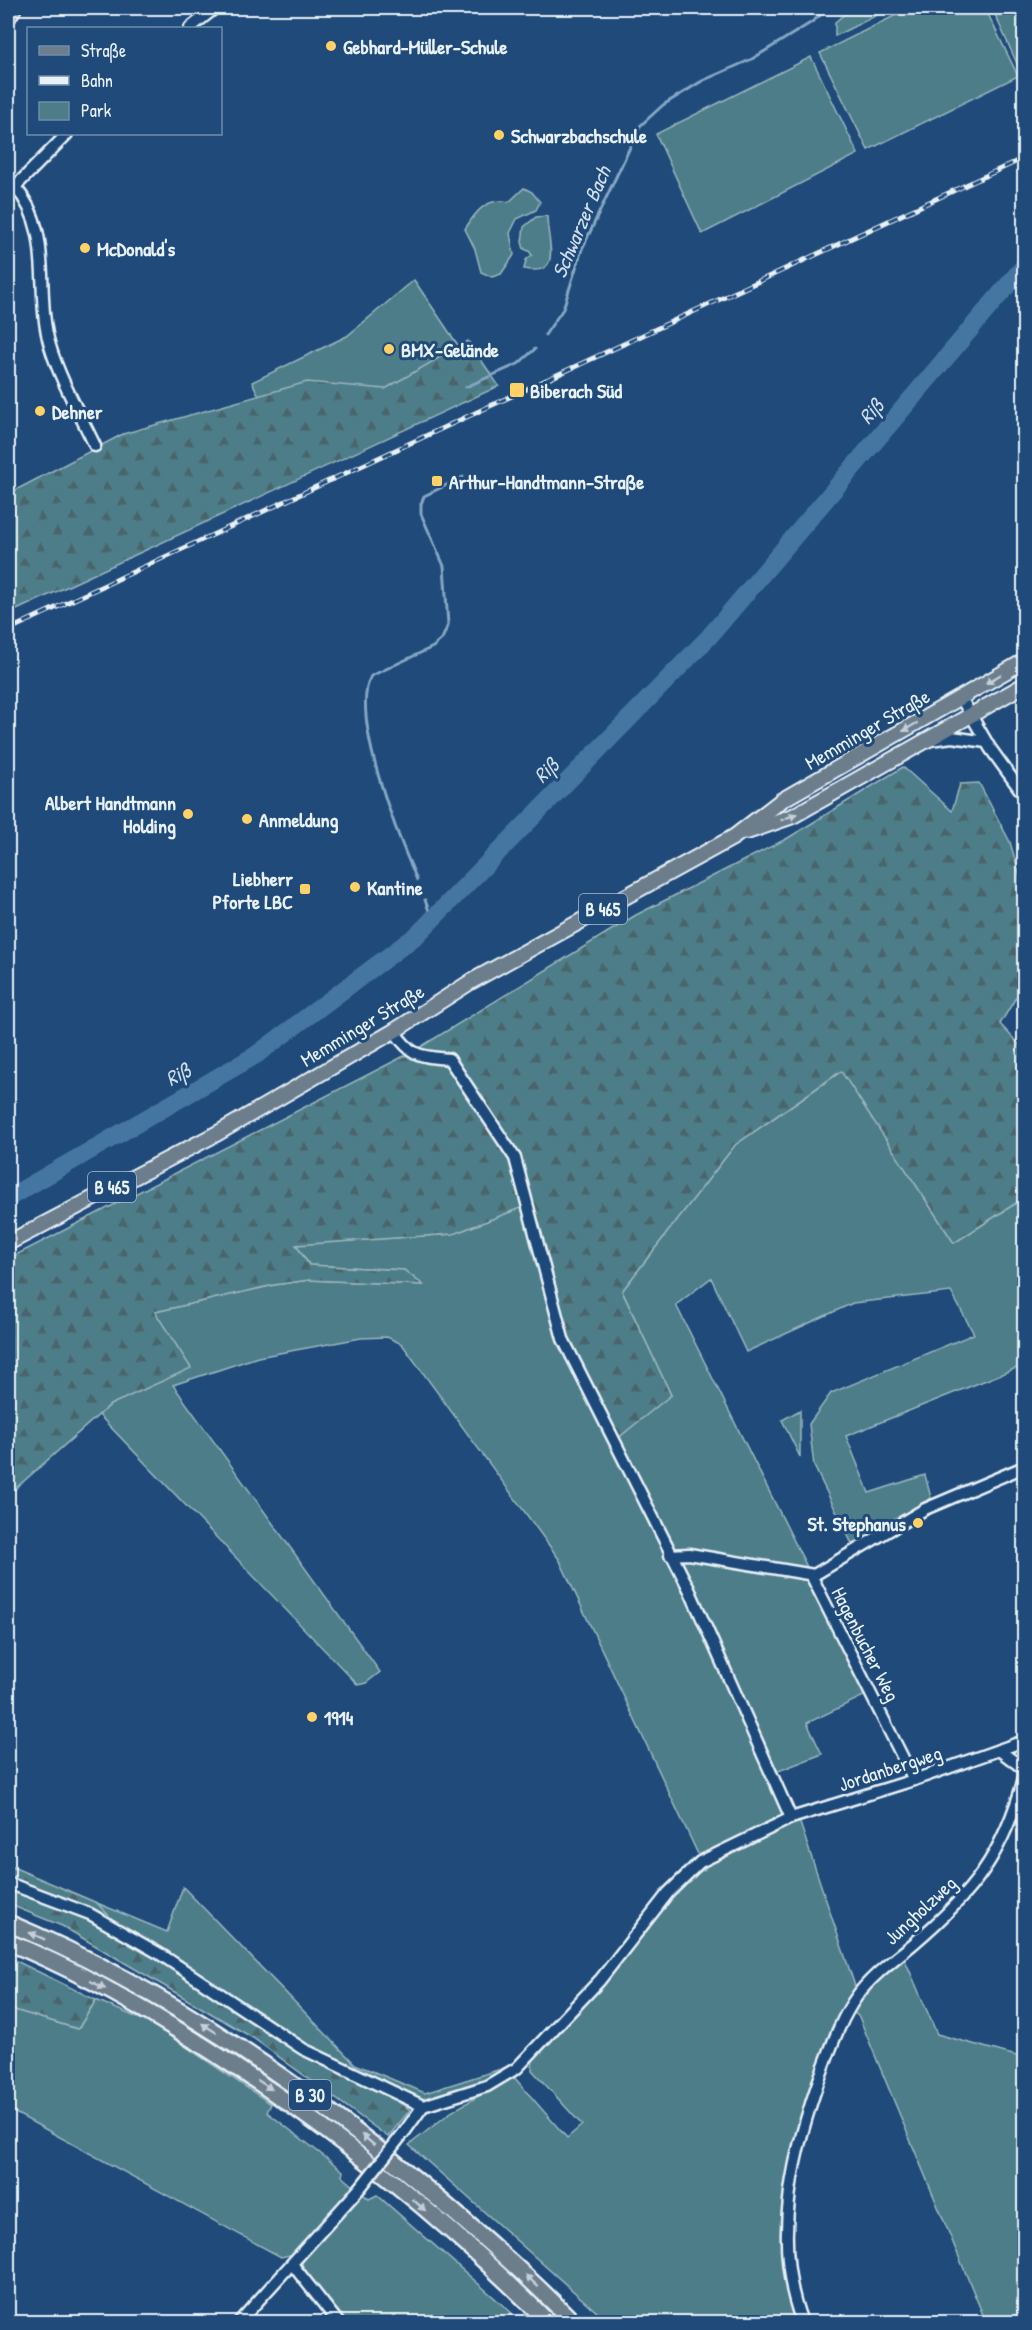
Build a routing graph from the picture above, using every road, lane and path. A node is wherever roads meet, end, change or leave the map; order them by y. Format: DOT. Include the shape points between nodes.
graph roads {
  1 [pos="14,8"];
  2 [pos="215,8"];
  3 [pos="8,18"];
  4 [pos="191,27"];
  5 [pos="66,135"];
  6 [pos="11,191"];
  7 [pos="95,446"];
  8 [pos="1024,661"];
  9 [pos="1024,685"];
  10 [pos="961,698"];
  11 [pos="971,716"];
  12 [pos="930,740"];
  13 [pos="986,742"];
  14 [pos="1024,795"];
  15 [pos="734,837"];
  16 [pos="394,1031"];
  17 [pos="8,1243"];
  18 [pos="1024,1467"];
  19 [pos="670,1555"];
  20 [pos="814,1575"];
  21 [pos="1024,1740"];
  22 [pos="999,1750"];
  23 [pos="1024,1769"];
  24 [pos="1024,1778"];
  25 [pos="914,1780"];
  26 [pos="1023,1792"];
  27 [pos="791,1818"];
  28 [pos="8,1883"];
  29 [pos="8,1923"];
  30 [pos="8,1942"];
  31 [pos="423,2106"];
  32 [pos="292,2264"];
  33 [pos="239,2322"];
  34 [pos="338,2322"];
  35 [pos="548,2322"];
  36 [pos="573,2322"];
  37 [pos="802,2322"];
  1 -- 3 [label="main road"];
  2 -- 4 [label="street"];
  5 -- 6 [label="street"];
  6 -- 7 [label="street" via="26,199 37,226 50,347"];
  8 -- 10 [label="main road, Memminger Straße / B 465, one-way"];
  9 -- 11 [label="main road, Memminger Straße / B 465"];
  10 -- 11 [label="street"];
  10 -- 15 [label="main road, Memminger Straße / B 465, one-way" via="782,800"];
  11 -- 12 [label="main road, Memminger Straße / B 465"];
  11 -- 13 [label="street"];
  12 -- 13 [label="street" via="952,737"];
  15 -- 12 [label="main road, Memminger Straße / B 465, one-way" via="793,816"];
  13 -- 14 [label="street"];
  15 -- 16 [label="main road, Memminger Straße / B 465" via="472,981"];
  16 -- 17 [label="main road, Memminger Straße / B 465" via="218,1133"];
  16 -- 19 [label="street" via="409,1051 421,1057 449,1059 515,1158 563,1339"];
  18 -- 20 [label="street, Hagenbucher Weg" via="925,1509"];
  19 -- 20 [label="street" via="689,1554"];
  19 -- 27 [label="street" via="689,1589"];
  20 -- 25 [label="street, Hagenbucher Weg"];
  21 -- 22 [label="street, Jordanbergweg"];
  22 -- 23 [label="street"];
  22 -- 25 [label="street, Jordanbergweg"];
  24 -- 26 [label="street, Jungholzweg"];
  25 -- 27 [label="street, Jordanbergweg"];
  26 -- 37 [label="street, Jungholzweg" via="1000,1848 963,1899 857,1996 839,2028 812,2098 789,2200 787,2257"];
  27 -- 31 [label="street, Jordanbergweg" via="700,1862 680,1880 600,1980 517,2068 487,2086"];
  28 -- 31 [label="street" via="90,1914 170,1960 303,2049"];
  36 -- 29 [label="highway, B 30, one-way" via="466,2221 298,2086 158,1996"];
  30 -- 35 [label="highway, B 30, one-way" via="150,2012 278,2094 396,2184"];
  31 -- 32 [label="street, bridge" via="360,2188"];
  32 -- 33 [label="street"];
  32 -- 34 [label="street"];
}
